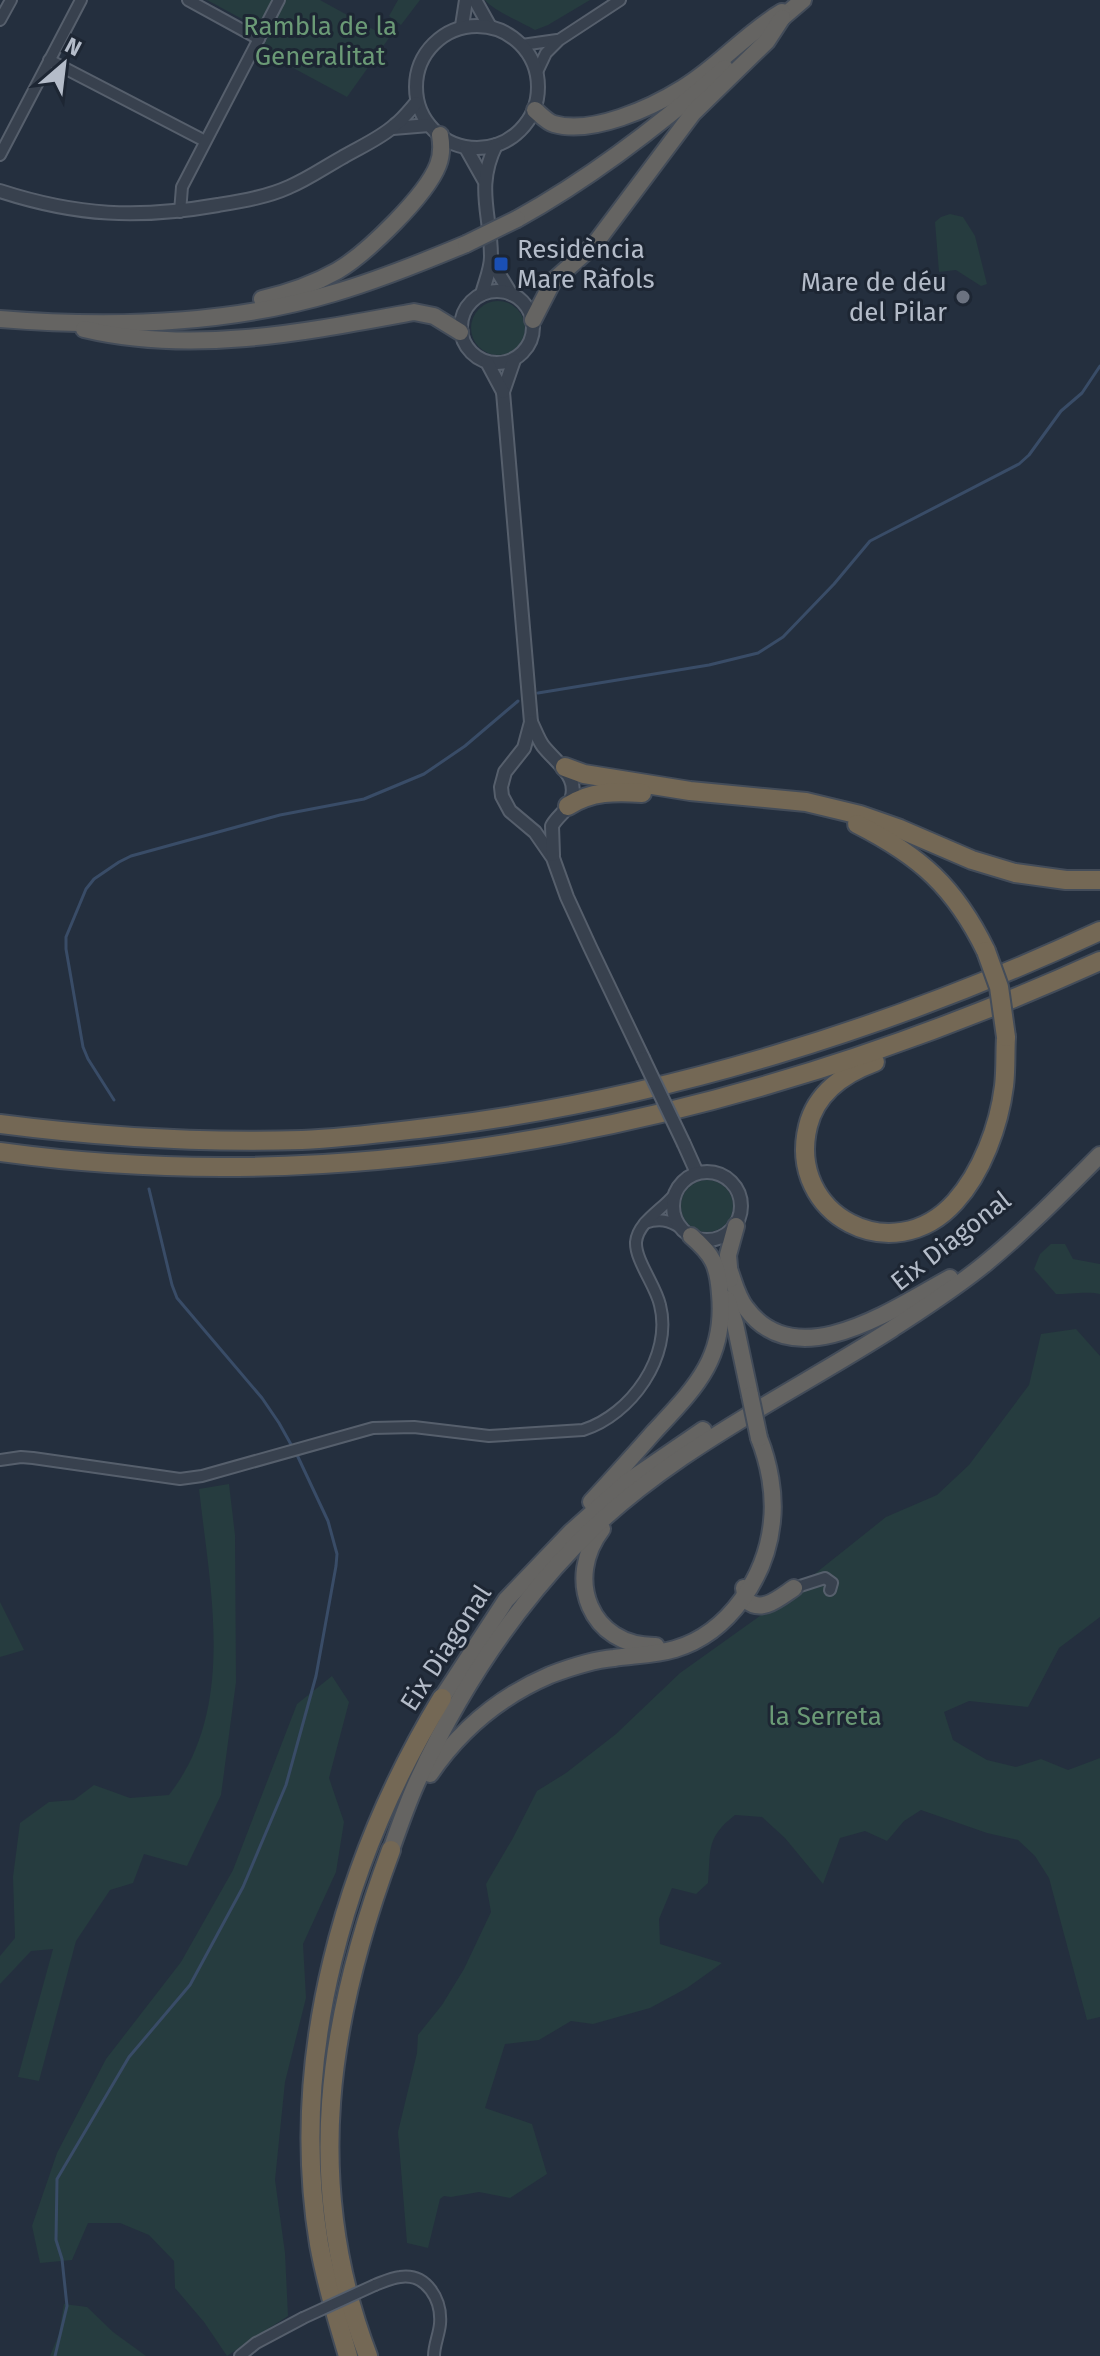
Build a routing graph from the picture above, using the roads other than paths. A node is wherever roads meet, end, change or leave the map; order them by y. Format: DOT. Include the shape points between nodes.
graph roads {
  1 [pos="11,0"];
  2 [pos="81,0"];
  3 [pos="188,0"];
  4 [pos="279,0"];
  5 [pos="466,0"];
  6 [pos="475,0"];
  7 [pos="620,0"];
  8 [pos="802,1"];
  9 [pos="782,18"];
  10 [pos="0,20"];
  11 [pos="462,26"];
  12 [pos="490,27"];
  13 [pos="259,39"];
  14 [pos="559,40"];
  15 [pos="522,45"];
  16 [pos="49,60"];
  17 [pos="537,72"];
  18 [pos="416,103"];
  19 [pos="535,110"];
  20 [pos="393,128"];
  21 [pos="435,130"];
  22 [pos="205,141"];
  23 [pos="496,145"];
  24 [pos="466,148"];
  25 [pos="0,155"];
  26 [pos="484,180"];
  27 [pos="0,191"];
  28 [pos="180,212"];
  29 [pos="491,261"];
  30 [pos="482,294"];
  31 [pos="511,294"];
  32 [pos="0,319"];
  33 [pos="533,320"];
  34 [pos="63,324"];
  35 [pos="460,332"];
  36 [pos="514,360"];
  37 [pos="487,362"];
  38 [pos="503,392"];
  39 [pos="531,722"];
  40 [pos="516,759"];
  41 [pos="560,763"];
  42 [pos="562,812"];
  43 [pos="524,821"];
  44 [pos="553,858"];
  45 [pos="1100,880"];
  46 [pos="1100,931"];
  47 [pos="1100,961"];
  48 [pos="1100,971"];
  49 [pos="0,1124"];
  50 [pos="1100,1143"];
  51 [pos="0,1152"];
  52 [pos="1100,1155"];
  53 [pos="697,1173"];
  54 [pos="674,1195"];
  55 [pos="644,1224"];
  56 [pos="736,1226"];
  57 [pos="686,1232"];
  58 [pos="724,1272"];
  59 [pos="950,1278"];
  60 [pos="0,1460"];
  61 [pos="652,1480"];
  62 [pos="767,1522"];
  63 [pos="794,1588"];
  64 [pos="830,1590"];
  65 [pos="744,1595"];
  66 [pos="506,1600"];
  67 [pos="765,1606"];
  68 [pos="710,1632"];
  69 [pos="442,1698"];
  70 [pos="391,1850"];
  71 [pos="240,2356"];
  72 [pos="348,2356"];
  73 [pos="368,2356"];
  74 [pos="434,2356"];
  1 -- 10 [label="street"];
  2 -- 16 [label="street"];
  3 -- 13 [label="street"];
  4 -- 13 [label="street"];
  5 -- 11 [label="street"];
  6 -- 12 [label="street"];
  7 -- 14 [label="street"];
  8 -- 9 [label="highway"];
  8 -- 19 [label="highway" via="777,14 684,88 615,120 563,126"];
  9 -- 33 [label="highway" via="767,41 693,113 594,245 553,281"];
  9 -- 34 [label="highway, bridge" via="626,150 563,193 466,244 397,273 277,307 179,321"];
  11 -- 12 [label="street"];
  11 -- 18 [label="street" via="431,47 419,67"];
  12 -- 15 [label="street"];
  13 -- 22 [label="street"];
  14 -- 15 [label="street"];
  14 -- 17 [label="street"];
  15 -- 17 [label="street"];
  16 -- 22 [label="street"];
  16 -- 25 [label="street"];
  17 -- 19 [label="street"];
  18 -- 20 [label="street"];
  18 -- 21 [label="street"];
  19 -- 23 [label="street" via="523,129"];
  20 -- 21 [label="street"];
  20 -- 28 [label="street" via="288,188"];
  21 -- 24 [label="street"];
  21 -- 34 [label="highway" via="441,156 431,179 393,225 339,270 280,295 211,311"];
  22 -- 28 [label="street" via="182,187"];
  23 -- 24 [label="street"];
  23 -- 26 [label="street"];
  24 -- 26 [label="street"];
  26 -- 29 [label="street"];
  27 -- 28 [label="street" via="81,212"];
  29 -- 30 [label="street"];
  29 -- 31 [label="street"];
  30 -- 31 [label="street"];
  30 -- 35 [label="street" via="466,308"];
  31 -- 33 [label="street" via="525,303"];
  32 -- 34 [label="highway"];
  33 -- 36 [label="street" via="527,348"];
  34 -- 35 [label="highway" via="157,340 247,339 414,312 434,316"];
  35 -- 37 [label="street" via="470,352"];
  36 -- 37 [label="street"];
  36 -- 38 [label="street"];
  37 -- 38 [label="street"];
  38 -- 39 [label="street"];
  39 -- 40 [label="street"];
  39 -- 41 [label="street"];
  40 -- 41 [label="street" via="542,753"];
  40 -- 43 [label="street" via="502,779 502,796"];
  41 -- 42 [label="street" via="572,788"];
  41 -- 45 [label="highway" via="584,774 690,791 806,802 873,820 1001,869 1035,877"];
  42 -- 43 [label="street" via="543,822"];
  42 -- 44 [label="street" via="551,831"];
  42 -- 48 [label="highway, bridge" via="580,798 625,792 813,811 889,840 931,872 968,917 999,987 1006,1037 1004,1086 987,1149 967,1187 943,1214 914,1231 883,1234 863,1229 825,1203 810,1178 804,1149 818,1102 861,1067 988,1020"];
  43 -- 44 [label="street"];
  44 -- 53 [label="street, bridge"];
  46 -- 49 [label="highway" via="977,984 837,1034 696,1076 543,1111 302,1140 123,1136"];
  47 -- 51 [label="highway" via="824,1068 686,1107 519,1143 273,1167 124,1164"];
  50 -- 59 [label="highway, Eix Diagonal" via="1012,1229"];
  52 -- 61 [label="highway, Eix Diagonal" via="1010,1243 945,1293"];
  53 -- 54 [label="street"];
  53 -- 56 [label="street" via="711,1171 735,1185 741,1202"];
  54 -- 55 [label="street"];
  54 -- 57 [label="street" via="673,1213"];
  55 -- 57 [label="street" via="663,1220"];
  55 -- 60 [label="street" via="636,1247 661,1306 661,1347 624,1406 583,1430 489,1436 373,1428 180,1479 33,1458"];
  56 -- 57 [label="street" via="710,1240"];
  56 -- 58 [label="highway"];
  57 -- 58 [label="highway"];
  58 -- 59 [label="highway" via="755,1318 775,1332 799,1338 855,1327"];
  58 -- 62 [label="highway, bridge" via="770,1481"];
  58 -- 66 [label="highway" via="720,1333 698,1382"];
  59 -- 66 [label="highway, Eix Diagonal" via="876,1331 646,1469 591,1514"];
  61 -- 62 [label="highway" via="599,1533 584,1565 592,1609 610,1632 628,1642 667,1645 708,1623 739,1586"];
  61 -- 70 [label="highway, Eix Diagonal" via="573,1548 523,1606 444,1730"];
  62 -- 63 [label="highway" via="771,1551 764,1578 776,1590"];
  62 -- 65 [label="highway"];
  63 -- 64 [label="street" via="825,1578 832,1583"];
  63 -- 67 [label="highway"];
  65 -- 67 [label="highway" via="752,1605"];
  65 -- 68 [label="highway"];
  66 -- 69 [label="highway, Eix Diagonal"];
  67 -- 68 [label="highway"];
  68 -- 70 [label="highway" via="666,1651 568,1668 496,1705 432,1771"];
  69 -- 72 [label="highway, Eix Diagonal" via="407,1759 364,1858 336,1948 320,2030 311,2137 315,2208"];
  70 -- 73 [label="highway, Eix Diagonal" via="351,1973 329,2126 335,2233"];
  71 -- 74 [label="street, bridge" via="303,2318 405,2276 422,2281 439,2306"];
}
